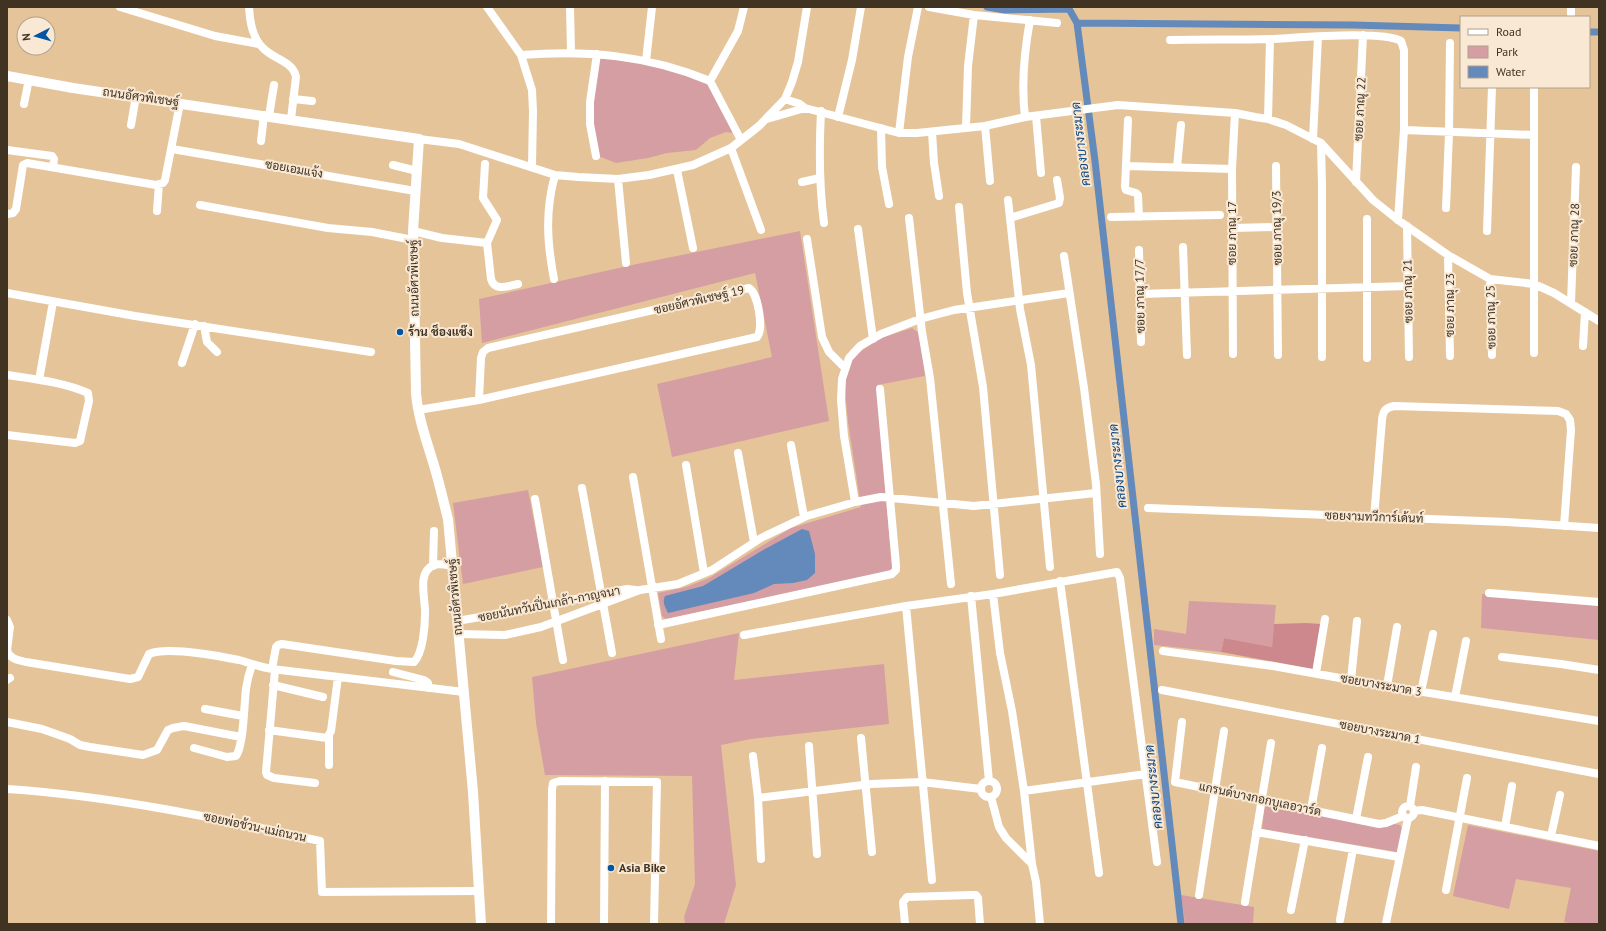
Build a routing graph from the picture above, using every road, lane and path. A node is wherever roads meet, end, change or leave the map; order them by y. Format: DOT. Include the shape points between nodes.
graph roads {
  1 [pos="120,7"];
  2 [pos="249,7"];
  3 [pos="487,7"];
  4 [pos="570,7"];
  5 [pos="652,7"];
  6 [pos="744,7"];
  7 [pos="807,7"];
  8 [pos="861,7"];
  9 [pos="918,7"];
  10 [pos="929,7"];
  11 [pos="974,15"];
  12 [pos="1030,20"];
  13 [pos="1057,23"];
  14 [pos="1363,35"];
  15 [pos="1318,37"];
  16 [pos="1270,39"];
  17 [pos="1170,40"];
  18 [pos="1450,43"];
  19 [pos="259,44"];
  20 [pos="571,52"];
  21 [pos="597,54"];
  22 [pos="521,55"];
  23 [pos="646,61"];
  24 [pos="7,76"];
  25 [pos="29,80"];
  26 [pos="710,81"];
  27 [pos="274,85"];
  28 [pos="1492,88"];
  29 [pos="1534,88"];
  30 [pos="136,96"];
  31 [pos="293,99"];
  32 [pos="785,99"];
  33 [pos="312,101"];
  34 [pos="180,103"];
  35 [pos="24,104"];
  36 [pos="805,108"];
  37 [pos="821,112"];
  38 [pos="1235,112"];
  39 [pos="267,115"];
  40 [pos="1036,116"];
  41 [pos="838,117"];
  42 [pos="1025,117"];
  43 [pos="1268,118"];
  44 [pos="291,119"];
  45 [pos="766,119"];
  46 [pos="1128,120"];
  47 [pos="131,125"];
  48 [pos="1181,125"];
  49 [pos="985,126"];
  50 [pos="966,127"];
  51 [pos="881,128"];
  52 [pos="1404,130"];
  53 [pos="932,132"];
  54 [pos="899,133"];
  55 [pos="1449,133"];
  56 [pos="1491,133"];
  57 [pos="1534,135"];
  58 [pos="419,139"];
  59 [pos="741,140"];
  60 [pos="1317,141"];
  61 [pos="261,142"];
  62 [pos="731,148"];
  63 [pos="172,149"];
  64 [pos="7,150"];
  65 [pos="596,156"];
  66 [pos="393,164"];
  67 [pos="485,164"];
  68 [pos="532,166"];
  69 [pos="1126,166"];
  70 [pos="1276,166"];
  71 [pos="1576,166"];
  72 [pos="54,167"];
  73 [pos="1177,167"];
  74 [pos="1232,169"];
  75 [pos="677,170"];
  76 [pos="417,171"];
  77 [pos="1041,173"];
  78 [pos="555,175"];
  79 [pos="820,178"];
  80 [pos="618,179"];
  81 [pos="1057,180"];
  82 [pos="990,181"];
  83 [pos="802,182"];
  84 [pos="1356,182"];
  85 [pos="159,184"];
  86 [pos="416,191"];
  87 [pos="939,196"];
  88 [pos="1008,200"];
  89 [pos="889,204"];
  90 [pos="200,205"];
  91 [pos="959,207"];
  92 [pos="1446,208"];
  93 [pos="157,211"];
  94 [pos="7,214"];
  95 [pos="1220,215"];
  96 [pos="1111,216"];
  97 [pos="1139,217"];
  98 [pos="909,218"];
  99 [pos="1010,218"];
  100 [pos="1367,219"];
  101 [pos="1398,220"];
  102 [pos="824,223"];
  103 [pos="1407,226"];
  104 [pos="1276,227"];
  105 [pos="1232,228"];
  106 [pos="858,229"];
  107 [pos="760,230"];
  108 [pos="1487,231"];
  109 [pos="413,236"];
  110 [pos="807,240"];
  111 [pos="487,243"];
  112 [pos="1183,247"];
  113 [pos="693,248"];
  114 [pos="1139,250"];
  115 [pos="1448,255"];
  116 [pos="1064,256"];
  117 [pos="626,262"];
  118 [pos="1490,278"];
  119 [pos="554,279"];
  120 [pos="518,284"];
  121 [pos="1534,284"];
  122 [pos="1408,286"];
  123 [pos="1366,288"];
  124 [pos="1322,289"];
  125 [pos="1232,291"];
  126 [pos="1278,291"];
  127 [pos="1185,292"];
  128 [pos="7,293"];
  129 [pos="1069,293"];
  130 [pos="1140,294"];
  131 [pos="1019,300"];
  132 [pos="53,302"];
  133 [pos="1571,304"];
  134 [pos="970,308"];
  135 [pos="1585,312"];
  136 [pos="920,319"];
  137 [pos="1599,321"];
  138 [pos="195,324"];
  139 [pos="204,326"];
  140 [pos="873,339"];
  141 [pos="1141,342"];
  142 [pos="1583,346"];
  143 [pos="218,352"];
  144 [pos="371,352"];
  145 [pos="1534,353"];
  146 [pos="1233,354"];
  147 [pos="1187,355"];
  148 [pos="1278,355"];
  149 [pos="1492,355"];
  150 [pos="1450,356"];
  151 [pos="1322,357"];
  152 [pos="1409,357"];
  153 [pos="1367,358"];
  154 [pos="182,363"];
  155 [pos="845,368"];
  156 [pos="7,375"];
  157 [pos="39,380"];
  158 [pos="880,389"];
  159 [pos="479,400"];
  160 [pos="418,410"];
  161 [pos="7,435"];
  162 [pos="792,445"];
  163 [pos="738,453"];
  164 [pos="686,465"];
  165 [pos="633,477"];
  166 [pos="582,488"];
  167 [pos="1096,493"];
  168 [pos="890,498"];
  169 [pos="535,499"];
  170 [pos="1044,499"];
  171 [pos="854,502"];
  172 [pos="944,503"];
  173 [pos="994,505"];
  174 [pos="1148,508"];
  175 [pos="804,517"];
  176 [pos="1374,518"];
  177 [pos="1564,526"];
  178 [pos="1599,528"];
  179 [pos="434,531"];
  180 [pos="754,542"];
  181 [pos="1100,554"];
  182 [pos="434,566"];
  183 [pos="453,566"];
  184 [pos="1050,567"];
  185 [pos="704,573"];
  186 [pos="1000,575"];
  187 [pos="1060,582"];
  188 [pos="951,584"];
  189 [pos="652,588"];
  190 [pos="640,590"];
  191 [pos="1490,593"];
  192 [pos="602,594"];
  193 [pos="992,594"];
  194 [pos="972,596"];
  195 [pos="1599,602"];
  196 [pos="603,603"];
  197 [pos="553,604"];
  198 [pos="906,606"];
  199 [pos="1325,619"];
  200 [pos="7,620"];
  201 [pos="457,620"];
  202 [pos="556,620"];
  203 [pos="1357,621"];
  204 [pos="658,625"];
  205 [pos="1397,627"];
  206 [pos="458,634"];
  207 [pos="1433,634"];
  208 [pos="744,635"];
  209 [pos="661,639"];
  210 [pos="1466,641"];
  211 [pos="7,650"];
  212 [pos="1163,651"];
  213 [pos="612,653"];
  214 [pos="1502,657"];
  215 [pos="563,660"];
  216 [pos="252,665"];
  217 [pos="274,669"];
  218 [pos="1599,670"];
  219 [pos="393,672"];
  220 [pos="1316,673"];
  221 [pos="338,677"];
  222 [pos="1351,680"];
  223 [pos="274,685"];
  224 [pos="1387,686"];
  225 [pos="428,688"];
  226 [pos="1162,690"];
  227 [pos="464,692"];
  228 [pos="1421,692"];
  229 [pos="1455,697"];
  230 [pos="323,698"];
  231 [pos="205,709"];
  232 [pos="243,716"];
  233 [pos="1599,721"];
  234 [pos="7,722"];
  235 [pos="1182,722"];
  236 [pos="269,730"];
  237 [pos="1224,731"];
  238 [pos="329,736"];
  239 [pos="241,737"];
  240 [pos="861,738"];
  241 [pos="1271,743"];
  242 [pos="810,746"];
  243 [pos="194,748"];
  244 [pos="1322,748"];
  245 [pos="753,756"];
  246 [pos="1368,757"];
  247 [pos="329,765"];
  248 [pos="1416,767"];
  249 [pos="1146,774"];
  250 [pos="1599,774"];
  251 [pos="1467,778"];
  252 [pos="605,781"];
  253 [pos="989,781"];
  254 [pos="922,782"];
  255 [pos="315,783"];
  256 [pos="1087,783"];
  257 [pos="866,785"];
  258 [pos="1512,786"];
  259 [pos="7,789"];
  260 [pos="981,789"];
  261 [pos="812,790"];
  262 [pos="1215,790"];
  263 [pos="1024,791"];
  264 [pos="1560,795"];
  265 [pos="991,797"];
  266 [pos="758,798"];
  267 [pos="1261,800"];
  268 [pos="1412,808"];
  269 [pos="1311,810"];
  270 [pos="1405,817"];
  271 [pos="1459,818"];
  272 [pos="1356,819"];
  273 [pos="1505,827"];
  274 [pos="1256,832"];
  275 [pos="1551,836"];
  276 [pos="1305,840"];
  277 [pos="1599,844"];
  278 [pos="1353,849"];
  279 [pos="872,852"];
  280 [pos="817,854"];
  281 [pos="1399,857"];
  282 [pos="761,859"];
  283 [pos="1157,862"];
  284 [pos="1032,864"];
  285 [pos="1099,873"];
  286 [pos="932,880"];
  287 [pos="1446,890"];
  288 [pos="479,891"];
  289 [pos="1199,895"];
  290 [pos="1245,902"];
  291 [pos="1291,910"];
  292 [pos="1340,920"];
  293 [pos="1386,923"];
  294 [pos="481,924"];
  295 [pos="551,924"];
  296 [pos="604,924"];
  297 [pos="654,924"];
  298 [pos="905,924"];
  299 [pos="980,924"];
  300 [pos="1040,924"];
  1 -- 19 [label="street" via="215,36"];
  2 -- 19 [label="street" via="251,26"];
  3 -- 22 [label="street"];
  4 -- 20 [label="street"];
  5 -- 23 [label="street"];
  6 -- 26 [label="street" via="738,31"];
  7 -- 32 [label="street" via="798,62"];
  8 -- 41 [label="street" via="852,60"];
  9 -- 54 [label="street" via="908,57"];
  10 -- 11 [label="street"];
  11 -- 12 [label="street"];
  11 -- 50 [label="street" via="968,66"];
  12 -- 13 [label="street"];
  12 -- 42 [label="street" via="1024,51"];
  14 -- 15 [label="street"];
  14 -- 52 [label="street" via="1391,37 1403,45"];
  14 -- 84 [label="street, ซอย ภาณุ 22"];
  15 -- 16 [label="street"];
  15 -- 60 [label="street"];
  16 -- 17 [label="street"];
  16 -- 43 [label="street"];
  18 -- 55 [label="street"];
  19 -- 31 [label="street" via="295,71"];
  20 -- 21 [label="street"];
  20 -- 22 [label="street"];
  21 -- 23 [label="street"];
  21 -- 65 [label="street" via="590,102 590,124"];
  22 -- 68 [label="street" via="532,90"];
  23 -- 26 [label="street" via="684,70"];
  24 -- 25 [label="street, ถนนอัศวพิเชษฐ์"];
  25 -- 30 [label="street, ถนนอัศวพิเชษฐ์"];
  25 -- 35 [label="street"];
  26 -- 59 [label="street"];
  27 -- 39 [label="street"];
  28 -- 56 [label="street"];
  29 -- 57 [label="street"];
  30 -- 34 [label="street, ถนนอัศวพิเชษฐ์"];
  30 -- 47 [label="street"];
  31 -- 33 [label="street"];
  31 -- 44 [label="street"];
  32 -- 36 [label="street"];
  32 -- 45 [label="street"];
  34 -- 39 [label="street, ถนนอัศวพิเชษฐ์"];
  34 -- 63 [label="street"];
  36 -- 37 [label="street"];
  36 -- 45 [label="street"];
  37 -- 41 [label="street"];
  37 -- 79 [label="street"];
  38 -- 40 [label="street" via="1118,105"];
  38 -- 43 [label="street"];
  38 -- 74 [label="street, ซอย ภาณุ 17"];
  39 -- 44 [label="street, ถนนอัศวพิเชษฐ์"];
  39 -- 61 [label="street"];
  40 -- 42 [label="street"];
  40 -- 77 [label="street"];
  41 -- 51 [label="street"];
  42 -- 49 [label="street"];
  43 -- 60 [label="street"];
  44 -- 58 [label="street, ถนนอัศวพิเชษฐ์"];
  45 -- 59 [label="street"];
  46 -- 69 [label="street"];
  48 -- 73 [label="street"];
  49 -- 50 [label="street"];
  49 -- 82 [label="street"];
  50 -- 53 [label="street"];
  51 -- 54 [label="street"];
  51 -- 89 [label="street" via="882,167"];
  52 -- 55 [label="street"];
  52 -- 101 [label="street"];
  53 -- 54 [label="street"];
  53 -- 87 [label="street"];
  55 -- 56 [label="street"];
  55 -- 92 [label="street"];
  56 -- 57 [label="street"];
  56 -- 108 [label="street"];
  57 -- 121 [label="street"];
  58 -- 68 [label="street" via="470,147"];
  58 -- 76 [label="street, ถนนอัศวพิเชษฐ์"];
  59 -- 62 [label="street"];
  60 -- 84 [label="street"];
  60 -- 124 [label="street" via="1322,185"];
  62 -- 75 [label="street"];
  62 -- 107 [label="street"];
  63 -- 85 [label="street" via="165,180"];
  63 -- 86 [label="street, ซอยเอมแจ้ง"];
  64 -- 72 [label="street" via="52,156"];
  66 -- 76 [label="street"];
  67 -- 111 [label="street" via="483,198 497,220"];
  68 -- 78 [label="street"];
  69 -- 73 [label="street"];
  69 -- 97 [label="street" via="1125,188 1138,195"];
  70 -- 104 [label="street, ซอย ภาณุ 19/3"];
  71 -- 133 [label="street, ซอย ภาณุ 28"];
  72 -- 85 [label="street"];
  72 -- 94 [label="street" via="27,163 23,165 16,209 13,213"];
  73 -- 74 [label="street"];
  74 -- 105 [label="street, ซอย ภาณุ 17"];
  75 -- 80 [label="street"];
  75 -- 113 [label="street"];
  76 -- 86 [label="street, ถนนอัศวพิเชษฐ์"];
  78 -- 80 [label="street"];
  78 -- 119 [label="street" via="548,214"];
  79 -- 83 [label="street"];
  79 -- 102 [label="street"];
  80 -- 117 [label="street"];
  81 -- 99 [label="street" via="1059,203"];
  84 -- 101 [label="street"];
  85 -- 93 [label="street"];
  86 -- 109 [label="street, ถนนอัศวพิเชษฐ์"];
  88 -- 99 [label="street"];
  90 -- 109 [label="street" via="328,228"];
  91 -- 134 [label="street"];
  95 -- 97 [label="street"];
  96 -- 97 [label="street"];
  98 -- 136 [label="street"];
  99 -- 131 [label="street"];
  100 -- 123 [label="street"];
  101 -- 103 [label="street"];
  103 -- 115 [label="street"];
  103 -- 122 [label="street, ซอย ภาณุ 21"];
  104 -- 105 [label="street"];
  104 -- 126 [label="street, ซอย ภาณุ 19/3"];
  105 -- 125 [label="street, ซอย ภาณุ 17"];
  106 -- 140 [label="street"];
  109 -- 111 [label="street"];
  109 -- 160 [label="street, ถนนอัศวพิเชษฐ์"];
  110 -- 155 [label="street" via="822,338 829,352"];
  111 -- 120 [label="street" via="492,285 500,288"];
  112 -- 127 [label="street"];
  114 -- 130 [label="street, ซอย ภาณุ 17/7"];
  115 -- 118 [label="street"];
  115 -- 150 [label="street, ซอย ภาณุ 23"];
  116 -- 129 [label="street"];
  118 -- 121 [label="street"];
  118 -- 149 [label="street, ซอย ภาณุ 25"];
  121 -- 133 [label="street"];
  121 -- 145 [label="street"];
  122 -- 123 [label="street"];
  122 -- 152 [label="street, ซอย ภาณุ 21"];
  123 -- 124 [label="street"];
  123 -- 153 [label="street"];
  124 -- 126 [label="street"];
  124 -- 151 [label="street"];
  125 -- 126 [label="street"];
  125 -- 127 [label="street"];
  125 -- 146 [label="street, ซอย ภาณุ 17"];
  126 -- 148 [label="street, ซอย ภาณุ 19/3"];
  127 -- 130 [label="street"];
  127 -- 147 [label="street"];
  128 -- 132 [label="street"];
  129 -- 131 [label="street"];
  129 -- 167 [label="street" via="1084,388"];
  130 -- 141 [label="street, ซอย ภาณุ 17/7"];
  131 -- 134 [label="street"];
  131 -- 170 [label="street" via="1031,365"];
  132 -- 138 [label="street"];
  132 -- 157 [label="street"];
  133 -- 135 [label="street"];
  134 -- 136 [label="street"];
  134 -- 173 [label="street" via="983,387"];
  135 -- 137 [label="street"];
  135 -- 142 [label="street"];
  136 -- 140 [label="street"];
  136 -- 172 [label="street" via="930,378"];
  138 -- 139 [label="street"];
  138 -- 154 [label="street"];
  139 -- 143 [label="street" via="207,342"];
  139 -- 144 [label="street"];
  140 -- 155 [label="street" via="860,346 848,358"];
  155 -- 171 [label="street" via="841,400"];
  156 -- 157 [label="street"];
  157 -- 161 [label="street" via="88,392 89,401 80,441 67,443"];
  158 -- 168 [label="street"];
  159 -- 159 [label="street, ซอยอัศวพิเชษฐ์ 19" via="757,337 761,322 755,295 749,288 488,348 481,358"];
  159 -- 160 [label="street, ซอยอัศวพิเชษฐ์ 19"];
  160 -- 183 [label="street, ถนนอัศวพิเชษฐ์" via="445,507"];
  162 -- 175 [label="street"];
  163 -- 180 [label="street"];
  164 -- 185 [label="street"];
  165 -- 189 [label="street"];
  166 -- 192 [label="street"];
  167 -- 170 [label="street, ซอยนันทวันปิ่นเกล้า-กาญจนา"];
  167 -- 181 [label="street"];
  168 -- 171 [label="street, ซอยนันทวันปิ่นเกล้า-กาญจนา"];
  168 -- 172 [label="street, ซอยนันทวันปิ่นเกล้า-กาญจนา"];
  168 -- 204 [label="street" via="896,565 896,570 892,574"];
  169 -- 197 [label="street"];
  170 -- 173 [label="street, ซอยนันทวันปิ่นเกล้า-กาญจนา"];
  170 -- 184 [label="street"];
  171 -- 175 [label="street, ซอยนันทวันปิ่นเกล้า-กาญจนา"];
  172 -- 173 [label="street, ซอยนันทวันปิ่นเกล้า-กาญจนา"];
  172 -- 188 [label="street"];
  173 -- 186 [label="street"];
  174 -- 176 [label="street, ซอยงามทวีการ์เด้นท์"];
  175 -- 180 [label="street, ซอยนันทวันปิ่นเกล้า-กาญจนา"];
  176 -- 177 [label="street, ซอยงามทวีการ์เด้นท์"];
  176 -- 177 [label="street" via="1383,412 1388,408 1394,406 1558,412 1566,414 1570,420 1571,430"];
  177 -- 178 [label="street, ซอยงามทวีการ์เด้นท์"];
  179 -- 182 [label="street"];
  180 -- 185 [label="street, ซอยนันทวันปิ่นเกล้า-กาญจนา"];
  182 -- 183 [label="street"];
  182 -- 217 [label="street" via="428,570 423,585 424,629 418,656 414,662 282,644 276,647"];
  183 -- 201 [label="street, ถนนอัศวพิเชษฐ์"];
  185 -- 189 [label="street, ซอยนันทวันปิ่นเกล้า-กาญจนา" via="678,584"];
  187 -- 193 [label="street"];
  187 -- 249 [label="street" via="1111,572 1117,572 1120,578"];
  187 -- 256 [label="street"];
  189 -- 190 [label="street, ซอยนันทวันปิ่นเกล้า-กาญจนา"];
  189 -- 204 [label="street"];
  190 -- 192 [label="street, ซอยนันทวันปิ่นเกล้า-กาญจนา" via="628,589"];
  190 -- 196 [label="street, ซอยนันทวันปิ่นเกล้า-กาญจนา"];
  191 -- 195 [label="street"];
  192 -- 196 [label="street"];
  192 -- 197 [label="street, ซอยนันทวันปิ่นเกล้า-กาญจนา"];
  193 -- 194 [label="street"];
  193 -- 263 [label="street"];
  194 -- 198 [label="street"];
  194 -- 253 [label="street"];
  196 -- 202 [label="street, ซอยนันทวันปิ่นเกล้า-กาญจนา"];
  196 -- 213 [label="street"];
  197 -- 201 [label="street, ซอยนันทวันปิ่นเกล้า-กาญจนา"];
  197 -- 202 [label="street"];
  198 -- 208 [label="street"];
  198 -- 254 [label="street"];
  199 -- 220 [label="street"];
  200 -- 211 [label="street" via="10,627"];
  201 -- 206 [label="street, ถนนอัศวพิเชษฐ์"];
  202 -- 206 [label="street, ซอยนันทวันปิ่นเกล้า-กาญจนา" via="541,627 505,635"];
  202 -- 215 [label="street"];
  203 -- 222 [label="street"];
  204 -- 209 [label="street"];
  205 -- 224 [label="street"];
  206 -- 227 [label="street, ถนนอัศวพิเชษฐ์"];
  207 -- 228 [label="street"];
  210 -- 229 [label="street"];
  211 -- 216 [label="street" via="11,658 26,662 130,679 138,677 147,657 154,652 208,655"];
  212 -- 220 [label="street, ซอยบางระมาด 3"];
  214 -- 218 [label="street"];
  216 -- 217 [label="street"];
  216 -- 232 [label="street" via="247,679"];
  217 -- 221 [label="street"];
  217 -- 223 [label="street"];
  219 -- 225 [label="street" via="424,680 428,683"];
  220 -- 222 [label="street, ซอยบางระมาด 3"];
  221 -- 225 [label="street"];
  221 -- 238 [label="street"];
  222 -- 224 [label="street, ซอยบางระมาด 3"];
  223 -- 230 [label="street"];
  223 -- 236 [label="street"];
  224 -- 228 [label="street, ซอยบางระมาด 3"];
  225 -- 227 [label="street"];
  226 -- 250 [label="street, ซอยบางระมาด 1"];
  227 -- 288 [label="street, ถนนอัศวพิเชษฐ์"];
  228 -- 229 [label="street, ซอยบางระมาด 3"];
  229 -- 233 [label="street, ซอยบางระมาด 3"];
  231 -- 232 [label="street"];
  232 -- 239 [label="street"];
  234 -- 239 [label="street" via="47,731 80,745 143,755 156,750 168,730 179,727"];
  235 -- 262 [label="street, แกรนด์บางกอกบูเลอวาร์ด" via="1175,782"];
  236 -- 238 [label="street" via="324,739"];
  236 -- 255 [label="street" via="267,775"];
  237 -- 262 [label="street"];
  238 -- 247 [label="street"];
  239 -- 243 [label="street" via="238,753 233,757"];
  240 -- 257 [label="street"];
  241 -- 267 [label="street"];
  242 -- 261 [label="street"];
  244 -- 269 [label="street"];
  245 -- 266 [label="street"];
  246 -- 272 [label="street"];
  248 -- 268 [label="street"];
  249 -- 256 [label="street"];
  249 -- 283 [label="street"];
  251 -- 271 [label="street"];
  252 -- 295 [label="street" via="560,780 553,783"];
  252 -- 296 [label="street"];
  252 -- 297 [label="street" via="657,782"];
  253 -- 260 [label="street" via="983,784"];
  253 -- 265 [label="street" via="997,788 996,794"];
  254 -- 257 [label="street"];
  254 -- 260 [label="street"];
  254 -- 286 [label="street"];
  256 -- 263 [label="street"];
  256 -- 285 [label="street"];
  257 -- 261 [label="street"];
  257 -- 279 [label="street"];
  258 -- 273 [label="street"];
  259 -- 288 [label="street, ซอยพ่อช้วน-แม่ถนวน" via="131,804 231,821 320,841 322,892"];
  260 -- 265 [label="street" via="984,795"];
  261 -- 266 [label="street"];
  261 -- 280 [label="street"];
  262 -- 267 [label="street, แกรนด์บางกอกบูเลอวาร์ด"];
  262 -- 289 [label="street"];
  263 -- 284 [label="street"];
  264 -- 275 [label="street"];
  265 -- 284 [label="street" via="999,827 1006,838"];
  266 -- 282 [label="street"];
  267 -- 269 [label="street, แกรนด์บางกอกบูเลอวาร์ด"];
  267 -- 274 [label="street"];
  268 -- 270 [label="street" via="1413,815"];
  268 -- 270 [label="street" via="1406,805 1402,808 1401,812"];
  268 -- 271 [label="street"];
  269 -- 272 [label="street, แกรนด์บางกอกบูเลอวาร์ด"];
  270 -- 272 [label="street, แกรนด์บางกอกบูเลอวาร์ด" via="1379,824"];
  270 -- 281 [label="street"];
  271 -- 273 [label="street"];
  271 -- 287 [label="street"];
  273 -- 275 [label="street"];
  274 -- 276 [label="street"];
  274 -- 290 [label="street"];
  275 -- 277 [label="street"];
  276 -- 278 [label="street"];
  276 -- 291 [label="street"];
  278 -- 281 [label="street"];
  278 -- 292 [label="street"];
  281 -- 293 [label="street"];
  284 -- 300 [label="street"];
  288 -- 294 [label="street, ถนนอัศวพิเชษฐ์"];
  298 -- 299 [label="street" via="903,902 906,897 972,894 978,898"];
}
